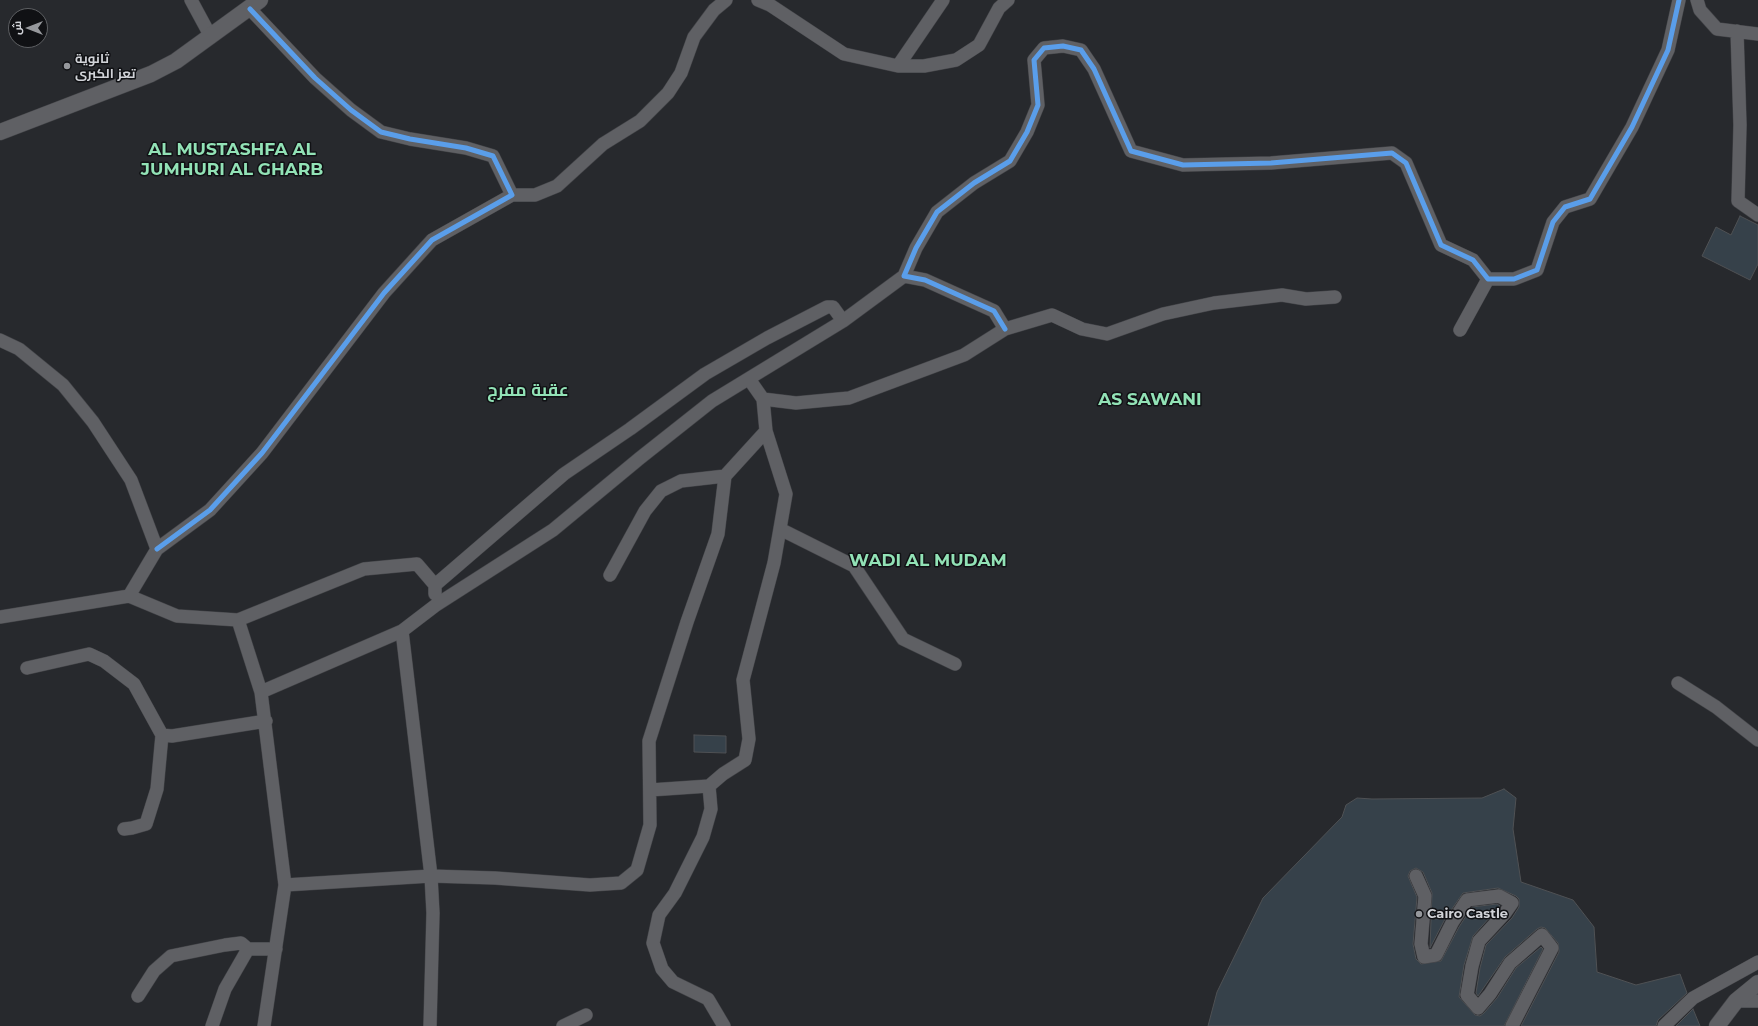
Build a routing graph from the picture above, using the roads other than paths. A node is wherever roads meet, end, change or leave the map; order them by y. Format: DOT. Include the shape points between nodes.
graph roads {
  1 [pos="191,0"];
  2 [pos="726,0"];
  3 [pos="758,0"];
  4 [pos="943,0"];
  5 [pos="1008,0"];
  6 [pos="1678,0"];
  7 [pos="1697,0"];
  8 [pos="255,4"];
  9 [pos="1737,31"];
  10 [pos="1758,34"];
  11 [pos="210,37"];
  12 [pos="898,66"];
  13 [pos="0,132"];
  14 [pos="512,195"];
  15 [pos="1758,215"];
  16 [pos="904,276"];
  17 [pos="1488,279"];
  18 [pos="1335,297"];
  19 [pos="843,321"];
  20 [pos="1005,329"];
  21 [pos="1460,330"];
  22 [pos="0,340"];
  23 [pos="750,379"];
  24 [pos="763,399"];
  25 [pos="766,431"];
  26 [pos="725,476"];
  27 [pos="780,529"];
  28 [pos="157,549"];
  29 [pos="610,575"];
  30 [pos="435,585"];
  31 [pos="130,596"];
  32 [pos="436,605"];
  33 [pos="0,617"];
  34 [pos="238,620"];
  35 [pos="402,631"];
  36 [pos="955,664"];
  37 [pos="26,668"];
  38 [pos="1678,683"];
  39 [pos="261,692"];
  40 [pos="266,721"];
  41 [pos="162,736"];
  42 [pos="1758,740"];
  43 [pos="709,786"];
  44 [pos="650,790"];
  45 [pos="124,829"];
  46 [pos="431,876"];
  47 [pos="1416,876"];
  48 [pos="285,885"];
  49 [pos="248,949"];
  50 [pos="276,949"];
  51 [pos="1758,962"];
  52 [pos="1758,984"];
  53 [pos="138,996"];
  54 [pos="1736,1001"];
  55 [pos="1758,1001"];
  56 [pos="586,1015"];
  57 [pos="212,1026"];
  58 [pos="264,1026"];
  59 [pos="430,1026"];
  60 [pos="563,1026"];
  61 [pos="724,1026"];
  62 [pos="1512,1026"];
  63 [pos="1664,1026"];
  64 [pos="1717,1026"];
  1 -- 11 [label="street"];
  2 -- 14 [label="street" via="714,10 694,37 681,73 668,93 640,121 603,144 558,186 536,195"];
  3 -- 12 [label="street" via="770,5 844,54"];
  4 -- 12 [label="street"];
  5 -- 12 [label="street" via="999,8 979,45 956,60 924,66"];
  6 -- 17 [label="street" via="1668,50 1632,127 1590,199 1565,207 1553,222 1537,270 1514,279"];
  7 -- 9 [label="street" via="1700,10 1717,29"];
  8 -- 11 [label="street"];
  8 -- 14 [label="street" via="315,78 351,110 381,132 466,148 493,156"];
  9 -- 10 [label="street"];
  9 -- 15 [label="street" via="1740,125 1738,201"];
  11 -- 13 [label="street" via="176,61 151,74"];
  14 -- 28 [label="street" via="432,240 384,293 262,453 210,510"];
  16 -- 17 [label="street" via="936,212 974,183 1010,161 1027,132 1038,105 1034,60 1044,48 1063,46 1081,50 1094,69 1131,151 1183,165 1271,163 1392,154 1406,163 1441,245 1473,260"];
  16 -- 19 [label="street"];
  16 -- 20 [label="street" via="925,280 994,311"];
  17 -- 21 [label="street"];
  18 -- 20 [label="street" via="1306,299 1282,295 1214,303 1163,314 1107,334 1082,329 1052,315"];
  19 -- 23 [label="street"];
  19 -- 30 [label="street" via="833,307 827,307 705,374 564,474"];
  20 -- 24 [label="street" via="964,355 849,398 796,403"];
  22 -- 28 [label="street" via="19,349 63,385 93,422 131,480"];
  23 -- 24 [label="street"];
  23 -- 32 [label="street" via="712,401 553,530"];
  24 -- 25 [label="street"];
  25 -- 26 [label="street"];
  25 -- 27 [label="street" via="786,494"];
  26 -- 29 [label="street" via="682,481 661,491 645,511"];
  26 -- 44 [label="street" via="718,534 649,741"];
  27 -- 36 [label="street" via="854,566 903,639"];
  27 -- 43 [label="street" via="774,563 743,680 749,739 744,760"];
  28 -- 31 [label="street"];
  30 -- 32 [label="street"];
  30 -- 34 [label="street" via="417,564 364,569"];
  31 -- 33 [label="street"];
  31 -- 34 [label="street" via="177,616"];
  32 -- 35 [label="street"];
  34 -- 39 [label="street"];
  35 -- 39 [label="street"];
  35 -- 46 [label="street"];
  37 -- 41 [label="street" via="89,654 104,661 134,684"];
  38 -- 42 [label="street" via="1716,707"];
  39 -- 40 [label="street"];
  40 -- 41 [label="street"];
  40 -- 48 [label="street"];
  41 -- 45 [label="street" via="157,789 146,824"];
  43 -- 44 [label="street"];
  43 -- 61 [label="street" via="711,808 703,837 675,893 659,916 653,943 662,969 673,982 708,999"];
  44 -- 46 [label="street" via="650,825 637,870 621,883 590,885"];
  46 -- 48 [label="street"];
  46 -- 59 [label="street" via="433,913"];
  47 -- 62 [label="street" via="1425,896 1421,944 1424,957 1436,955 1467,900 1499,896 1512,903 1479,941 1467,995 1478,1008 1510,963 1542,935 1552,948"];
  48 -- 50 [label="street"];
  49 -- 50 [label="street"];
  49 -- 53 [label="street" via="240,943 171,956 154,971"];
  49 -- 57 [label="street" via="225,989"];
  50 -- 58 [label="street"];
  51 -- 63 [label="street" via="1693,998"];
  52 -- 54 [label="street"];
  54 -- 55 [label="street"];
  54 -- 64 [label="street"];
  56 -- 60 [label="street"];
}
